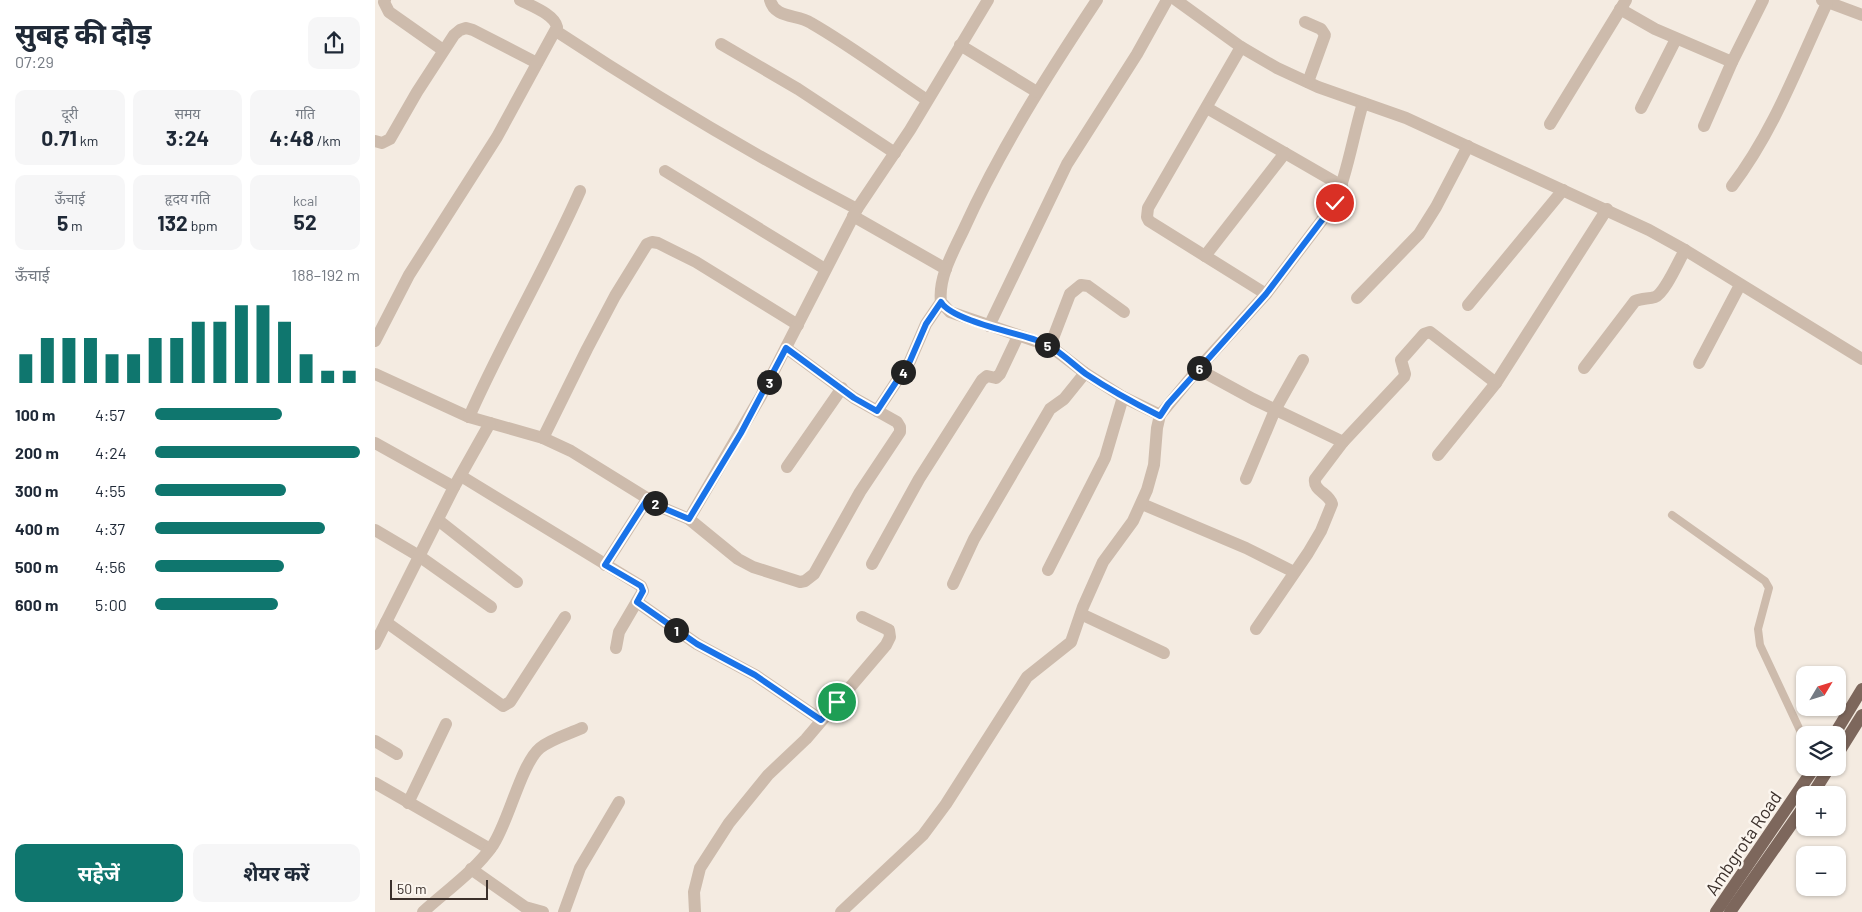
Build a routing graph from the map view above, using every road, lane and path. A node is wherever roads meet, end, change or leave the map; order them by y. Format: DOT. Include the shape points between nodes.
graph roads {
  1 [pos="385,0"];
  2 [pos="520,0"];
  3 [pos="770,0"];
  4 [pos="988,0"];
  5 [pos="1097,0"];
  6 [pos="1167,0"];
  7 [pos="1176,0"];
  8 [pos="1763,0"];
  9 [pos="1824,1"];
  10 [pos="1623,5"];
  11 [pos="1862,15"];
  12 [pos="1305,22"];
  13 [pos="556,31"];
  14 [pos="1676,39"];
  15 [pos="721,44"];
  16 [pos="960,45"];
  17 [pos="1241,47"];
  18 [pos="443,50"];
  19 [pos="1732,62"];
  20 [pos="537,63"];
  21 [pos="1308,82"];
  22 [pos="1037,92"];
  23 [pos="927,100"];
  24 [pos="1363,103"];
  25 [pos="1207,108"];
  26 [pos="1641,108"];
  27 [pos="1550,124"];
  28 [pos="1704,126"];
  29 [pos="375,141"];
  30 [pos="1468,146"];
  31 [pos="895,152"];
  32 [pos="1285,153"];
  33 [pos="665,172"];
  34 [pos="1342,186"];
  35 [pos="1732,186"];
  36 [pos="1563,190"];
  37 [pos="581,191"];
  38 [pos="1607,209"];
  39 [pos="855,213"];
  40 [pos="1685,250"];
  41 [pos="1205,256"];
  42 [pos="825,269"];
  43 [pos="946,269"];
  44 [pos="1740,285"];
  45 [pos="1266,294"];
  46 [pos="1357,298"];
  47 [pos="941,302"];
  48 [pos="1468,305"];
  49 [pos="1124,312"];
  50 [pos="798,325"];
  51 [pos="989,326"];
  52 [pos="1018,336"];
  53 [pos="375,341"];
  54 [pos="1050,346"];
  55 [pos="786,348"];
  56 [pos="1862,359"];
  57 [pos="1303,360"];
  58 [pos="1699,363"];
  59 [pos="1584,368"];
  60 [pos="1198,369"];
  61 [pos="1085,373"];
  62 [pos="375,374"];
  63 [pos="1496,383"];
  64 [pos="841,388"];
  65 [pos="1123,397"];
  66 [pos="1275,410"];
  67 [pos="877,411"];
  68 [pos="1160,416"];
  69 [pos="469,418"];
  70 [pos="490,423"];
  71 [pos="543,438"];
  72 [pos="1343,442"];
  73 [pos="375,443"];
  74 [pos="1439,455"];
  75 [pos="787,467"];
  76 [pos="1246,479"];
  77 [pos="458,481"];
  78 [pos="648,498"];
  79 [pos="1142,504"];
  80 [pos="1672,515"];
  81 [pos="689,519"];
  82 [pos="438,520"];
  83 [pos="375,530"];
  84 [pos="419,556"];
  85 [pos="872,564"];
  86 [pos="605,565"];
  87 [pos="1048,570"];
  88 [pos="1294,572"];
  89 [pos="517,582"];
  90 [pos="953,584"];
  91 [pos="637,602"];
  92 [pos="491,607"];
  93 [pos="1081,614"];
  94 [pos="565,617"];
  95 [pos="862,617"];
  96 [pos="386,622"];
  97 [pos="1256,629"];
  98 [pos="375,644"];
  99 [pos="616,648"];
  100 [pos="1164,653"];
  101 [pos="1862,690"];
  102 [pos="1862,715"];
  103 [pos="821,720"];
  104 [pos="446,724"];
  105 [pos="1798,726"];
  106 [pos="1840,726"];
  107 [pos="582,728"];
  108 [pos="375,741"];
  109 [pos="1846,741"];
  110 [pos="397,754"];
  111 [pos="1809,776"];
  112 [pos="375,783"];
  113 [pos="619,802"];
  114 [pos="408,803"];
  115 [pos="1796,818"];
  116 [pos="490,849"];
  117 [pos="471,869"];
  118 [pos="423,912"];
  119 [pos="543,912"];
  120 [pos="564,912"];
  121 [pos="695,912"];
  122 [pos="841,912"];
  123 [pos="1716,912"];
  124 [pos="1730,912"];
  1 -- 18 [label="street" via="389,12"];
  2 -- 13 [label="street" via="555,21"];
  3 -- 23 [label="street" via="776,11 810,22"];
  4 -- 16 [label="street"];
  5 -- 22 [label="street"];
  6 -- 51 [label="street" via="1133,62 1067,164"];
  7 -- 17 [label="street"];
  8 -- 19 [label="street"];
  9 -- 11 [label="street"];
  9 -- 35 [label="street" via="1764,139"];
  10 -- 14 [label="street"];
  10 -- 27 [label="street"];
  12 -- 21 [label="street" via="1321,29 1325,35"];
  13 -- 20 [label="street"];
  13 -- 39 [label="street"];
  14 -- 19 [label="street"];
  14 -- 26 [label="street"];
  15 -- 31 [label="street"];
  16 -- 22 [label="street"];
  16 -- 23 [label="street"];
  17 -- 21 [label="street"];
  17 -- 25 [label="street"];
  18 -- 20 [label="street" via="454,34 466,28"];
  18 -- 29 [label="street" via="390,139 383,144"];
  19 -- 28 [label="street"];
  20 -- 53 [label="street" via="497,138 409,275"];
  21 -- 24 [label="street"];
  22 -- 43 [label="street" via="996,162"];
  23 -- 31 [label="street"];
  24 -- 30 [label="street"];
  24 -- 34 [label="street"];
  25 -- 32 [label="street"];
  25 -- 41 [label="street" via="1147,213 1149,221"];
  30 -- 36 [label="street"];
  30 -- 46 [label="street" via="1419,234"];
  31 -- 39 [label="street"];
  32 -- 34 [label="street"];
  32 -- 41 [label="street"];
  33 -- 42 [label="street"];
  34 -- 45 [label="street" via="1335,203"];
  36 -- 38 [label="street"];
  36 -- 48 [label="street"];
  37 -- 69 [label="street"];
  38 -- 40 [label="street"];
  38 -- 63 [label="street"];
  39 -- 42 [label="street"];
  39 -- 43 [label="street"];
  40 -- 44 [label="street"];
  40 -- 59 [label="street" via="1656,297 1635,301"];
  41 -- 45 [label="street"];
  42 -- 50 [label="street"];
  43 -- 47 [label="street"];
  44 -- 56 [label="street"];
  44 -- 58 [label="street"];
  45 -- 60 [label="street"];
  47 -- 51 [label="street" via="950,312"];
  47 -- 67 [label="street" via="926,324 910,361"];
  49 -- 54 [label="street" via="1088,286 1081,285 1070,294"];
  50 -- 55 [label="street"];
  50 -- 71 [label="street" via="695,262 658,243 647,244 591,341"];
  51 -- 52 [label="street"];
  52 -- 54 [label="street"];
  52 -- 85 [label="street" via="1000,374 996,378 987,376 981,380 919,479"];
  54 -- 61 [label="street"];
  55 -- 64 [label="street"];
  55 -- 81 [label="street" via="741,433"];
  57 -- 66 [label="street"];
  60 -- 66 [label="street"];
  60 -- 68 [label="street"];
  61 -- 65 [label="street"];
  61 -- 90 [label="street" via="1064,399 1050,409 974,539"];
  62 -- 69 [label="street"];
  63 -- 72 [label="street" via="1427,332 1401,360 1404,377"];
  63 -- 74 [label="street"];
  64 -- 67 [label="street"];
  64 -- 75 [label="street"];
  65 -- 68 [label="street"];
  65 -- 87 [label="street" via="1105,458"];
  66 -- 72 [label="street"];
  66 -- 76 [label="street"];
  67 -- 81 [label="street" via="897,422 899,432 860,492 814,574 805,581 800,582 738,559"];
  68 -- 79 [label="street" via="1153,465"];
  69 -- 70 [label="street"];
  70 -- 71 [label="street"];
  70 -- 77 [label="street"];
  71 -- 78 [label="street"];
  72 -- 88 [label="street" via="1315,479 1314,484 1332,504 1321,531"];
  73 -- 77 [label="street"];
  77 -- 82 [label="street"];
  77 -- 86 [label="street"];
  78 -- 81 [label="street"];
  78 -- 86 [label="street"];
  79 -- 88 [label="street"];
  79 -- 93 [label="street" via="1103,562"];
  80 -- 105 [label="lane" via="1765,581 1769,588 1758,629 1760,645"];
  82 -- 84 [label="street"];
  82 -- 89 [label="street"];
  83 -- 84 [label="street"];
  84 -- 92 [label="street"];
  84 -- 96 [label="street"];
  86 -- 91 [label="street" via="641,586 643,591"];
  88 -- 97 [label="street"];
  91 -- 99 [label="street" via="619,632"];
  91 -- 103 [label="street" via="697,644 755,675"];
  93 -- 100 [label="street"];
  93 -- 122 [label="street" via="1071,642 1022,683 934,821 891,867"];
  94 -- 96 [label="street" via="510,702 503,706"];
  95 -- 103 [label="street" via="889,630 891,637"];
  96 -- 98 [label="street"];
  101 -- 106 [label="main road"];
  102 -- 109 [label="main road"];
  103 -- 121 [label="street" via="758,786 704,858 693,892"];
  104 -- 114 [label="street"];
  107 -- 116 [label="street" via="538,750"];
  108 -- 110 [label="street"];
  111 -- 123 [label="main road, Ambgrota Road"];
  112 -- 114 [label="street"];
  113 -- 120 [label="street" via="580,868"];
  114 -- 116 [label="street"];
  115 -- 124 [label="main road"];
  116 -- 117 [label="street"];
  117 -- 118 [label="street"];
  117 -- 119 [label="street" via="525,906"];
}
